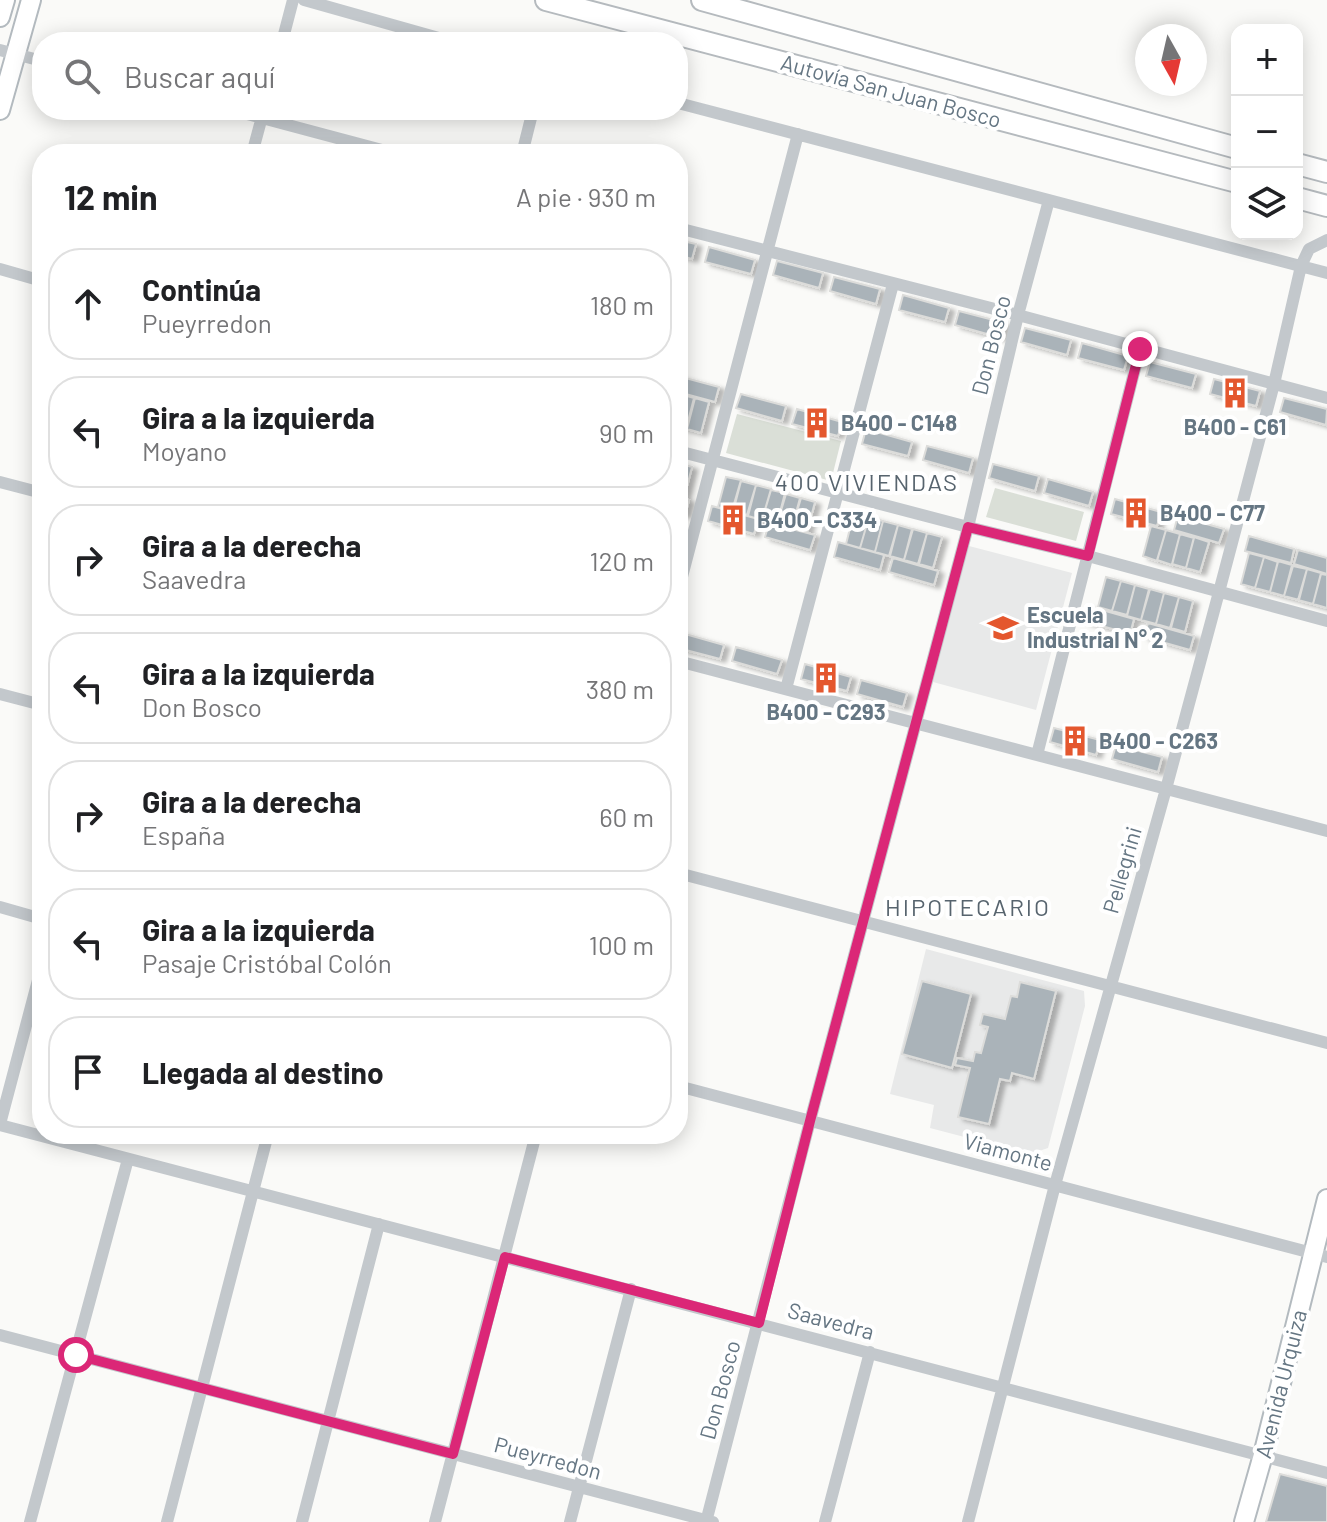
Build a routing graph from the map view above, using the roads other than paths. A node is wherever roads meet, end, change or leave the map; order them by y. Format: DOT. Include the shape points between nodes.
graph roads {
  1 [pos="5,0"];
  2 [pos="31,0"];
  3 [pos="293,0"];
  4 [pos="304,0"];
  5 [pos="546,0"];
  6 [pos="702,0"];
  7 [pos="0,17"];
  8 [pos="285,32"];
  9 [pos="418,32"];
  10 [pos="667,32"];
  11 [pos="688,37"];
  12 [pos="7,52"];
  13 [pos="32,58"];
  14 [pos="688,106"];
  15 [pos="0,110"];
  16 [pos="261,120"];
  17 [pos="283,120"];
  18 [pos="530,120"];
  19 [pos="798,134"];
  20 [pos="255,144"];
  21 [pos="362,144"];
  22 [pos="524,144"];
  23 [pos="1231,146"];
  24 [pos="1303,166"];
  25 [pos="1327,172"];
  26 [pos="1231,180"];
  27 [pos="1049,200"];
  28 [pos="1303,200"];
  29 [pos="1327,206"];
  30 [pos="688,231"];
  31 [pos="1327,240"];
  32 [pos="768,251"];
  33 [pos="1301,266"];
  34 [pos="0,269"];
  35 [pos="1327,273"];
  36 [pos="32,278"];
  37 [pos="893,284"];
  38 [pos="1018,315"];
  39 [pos="1140,349"];
  40 [pos="1274,384"];
  41 [pos="1327,398"];
  42 [pos="688,454"];
  43 [pos="713,460"];
  44 [pos="0,482"];
  45 [pos="32,490"];
  46 [pos="837,492"];
  47 [pos="968,527"];
  48 [pos="688,554"];
  49 [pos="1088,556"];
  50 [pos="1219,592"];
  51 [pos="1327,621"];
  52 [pos="688,664"];
  53 [pos="786,689"];
  54 [pos="0,694"];
  55 [pos="32,702"];
  56 [pos="915,723"];
  57 [pos="1037,755"];
  58 [pos="1166,789"];
  59 [pos="1327,831"];
  60 [pos="688,876"];
  61 [pos="0,907"];
  62 [pos="32,916"];
  63 [pos="863,922"];
  64 [pos="1110,987"];
  65 [pos="32,1003"];
  66 [pos="1327,1043"];
  67 [pos="688,1089"];
  68 [pos="810,1121"];
  69 [pos="0,1125"];
  70 [pos="32,1134"];
  71 [pos="72,1144"];
  72 [pos="266,1144"];
  73 [pos="533,1144"];
  74 [pos="128,1159"];
  75 [pos="1055,1185"];
  76 [pos="254,1192"];
  77 [pos="1327,1199"];
  78 [pos="379,1224"];
  79 [pos="1320,1255"];
  80 [pos="505,1257"];
  81 [pos="631,1289"];
  82 [pos="759,1323"];
  83 [pos="0,1335"];
  84 [pos="870,1352"];
  85 [pos="76,1355"];
  86 [pos="1002,1387"];
  87 [pos="202,1388"];
  88 [pos="328,1421"];
  89 [pos="453,1454"];
  90 [pos="1263,1455"];
  91 [pos="1327,1473"];
  92 [pos="579,1487"];
  93 [pos="709,1521"];
  94 [pos="30,1522"];
  95 [pos="167,1522"];
  96 [pos="302,1522"];
  97 [pos="435,1522"];
  98 [pos="570,1522"];
  99 [pos="825,1522"];
  100 [pos="968,1522"];
  101 [pos="1244,1522"];
  1 -- 7 [label="street"];
  2 -- 12 [label="street"];
  3 -- 8 [label="street"];
  4 -- 9 [label="street"];
  5 -- 10 [label="main road, Autovía San Juan Bosco"];
  6 -- 23 [label="main road, Autovía San Juan Bosco"];
  11 -- 26 [label="main road, Autovía San Juan Bosco"];
  12 -- 13 [label="street"];
  12 -- 15 [label="street"];
  14 -- 19 [label="street"];
  16 -- 20 [label="street"];
  17 -- 21 [label="street"];
  18 -- 22 [label="street"];
  19 -- 27 [label="street"];
  19 -- 32 [label="street"];
  24 -- 25 [label="main road"];
  27 -- 33 [label="street"];
  27 -- 38 [label="street, Don Bosco"];
  28 -- 29 [label="main road"];
  30 -- 32 [label="street"];
  31 -- 33 [label="street" via="1309,249"];
  32 -- 37 [label="street"];
  32 -- 43 [label="street"];
  33 -- 35 [label="street"];
  33 -- 40 [label="street, Pellegrini"];
  34 -- 36 [label="street"];
  37 -- 38 [label="street"];
  37 -- 46 [label="street"];
  38 -- 39 [label="street"];
  38 -- 47 [label="street, Don Bosco"];
  39 -- 40 [label="street"];
  39 -- 49 [label="street"];
  40 -- 41 [label="street"];
  40 -- 50 [label="street, Pellegrini"];
  42 -- 43 [label="street"];
  43 -- 46 [label="street"];
  43 -- 48 [label="street"];
  44 -- 45 [label="street"];
  46 -- 47 [label="street"];
  46 -- 53 [label="street"];
  47 -- 49 [label="street"];
  47 -- 56 [label="street, Don Bosco"];
  49 -- 50 [label="street"];
  49 -- 57 [label="street"];
  50 -- 51 [label="street"];
  50 -- 58 [label="street, Pellegrini"];
  52 -- 53 [label="street"];
  53 -- 56 [label="street"];
  54 -- 55 [label="street"];
  56 -- 57 [label="street"];
  56 -- 63 [label="street, Don Bosco"];
  57 -- 58 [label="street"];
  58 -- 59 [label="street"];
  58 -- 64 [label="street, Pellegrini"];
  60 -- 63 [label="street"];
  61 -- 62 [label="street"];
  63 -- 64 [label="street"];
  63 -- 68 [label="street, Don Bosco"];
  64 -- 66 [label="street"];
  64 -- 75 [label="street, Pellegrini"];
  65 -- 69 [label="street"];
  67 -- 68 [label="street, Viamonte"];
  68 -- 75 [label="street, Viamonte"];
  68 -- 82 [label="street, Don Bosco"];
  69 -- 70 [label="street, Saavedra"];
  71 -- 74 [label="street, Saavedra"];
  72 -- 76 [label="street"];
  73 -- 80 [label="street"];
  74 -- 76 [label="street, Saavedra"];
  74 -- 85 [label="street"];
  75 -- 79 [label="street, Viamonte"];
  75 -- 86 [label="street, Pellegrini"];
  76 -- 78 [label="street, Saavedra"];
  76 -- 87 [label="street"];
  77 -- 79 [label="street, Avenida Urquiza"];
  78 -- 80 [label="street, Saavedra"];
  78 -- 88 [label="street"];
  79 -- 90 [label="street, Avenida Urquiza"];
  80 -- 81 [label="street, Saavedra"];
  80 -- 89 [label="street"];
  81 -- 82 [label="street, Saavedra"];
  81 -- 92 [label="street"];
  82 -- 84 [label="street, Saavedra"];
  82 -- 93 [label="street, Don Bosco"];
  83 -- 85 [label="street, Pueyrredon"];
  84 -- 86 [label="street, Saavedra"];
  84 -- 99 [label="street"];
  85 -- 87 [label="street, Pueyrredon"];
  85 -- 94 [label="street"];
  86 -- 90 [label="street, Saavedra"];
  86 -- 100 [label="street, Pellegrini"];
  87 -- 88 [label="street, Pueyrredon"];
  87 -- 95 [label="street"];
  88 -- 89 [label="street, Pueyrredon"];
  88 -- 96 [label="street"];
  89 -- 92 [label="street, Pueyrredon"];
  89 -- 97 [label="street"];
  90 -- 91 [label="street, Saavedra"];
  90 -- 101 [label="street, Avenida Urquiza"];
  92 -- 93 [label="street, Pueyrredon"];
  92 -- 98 [label="street"];
}
